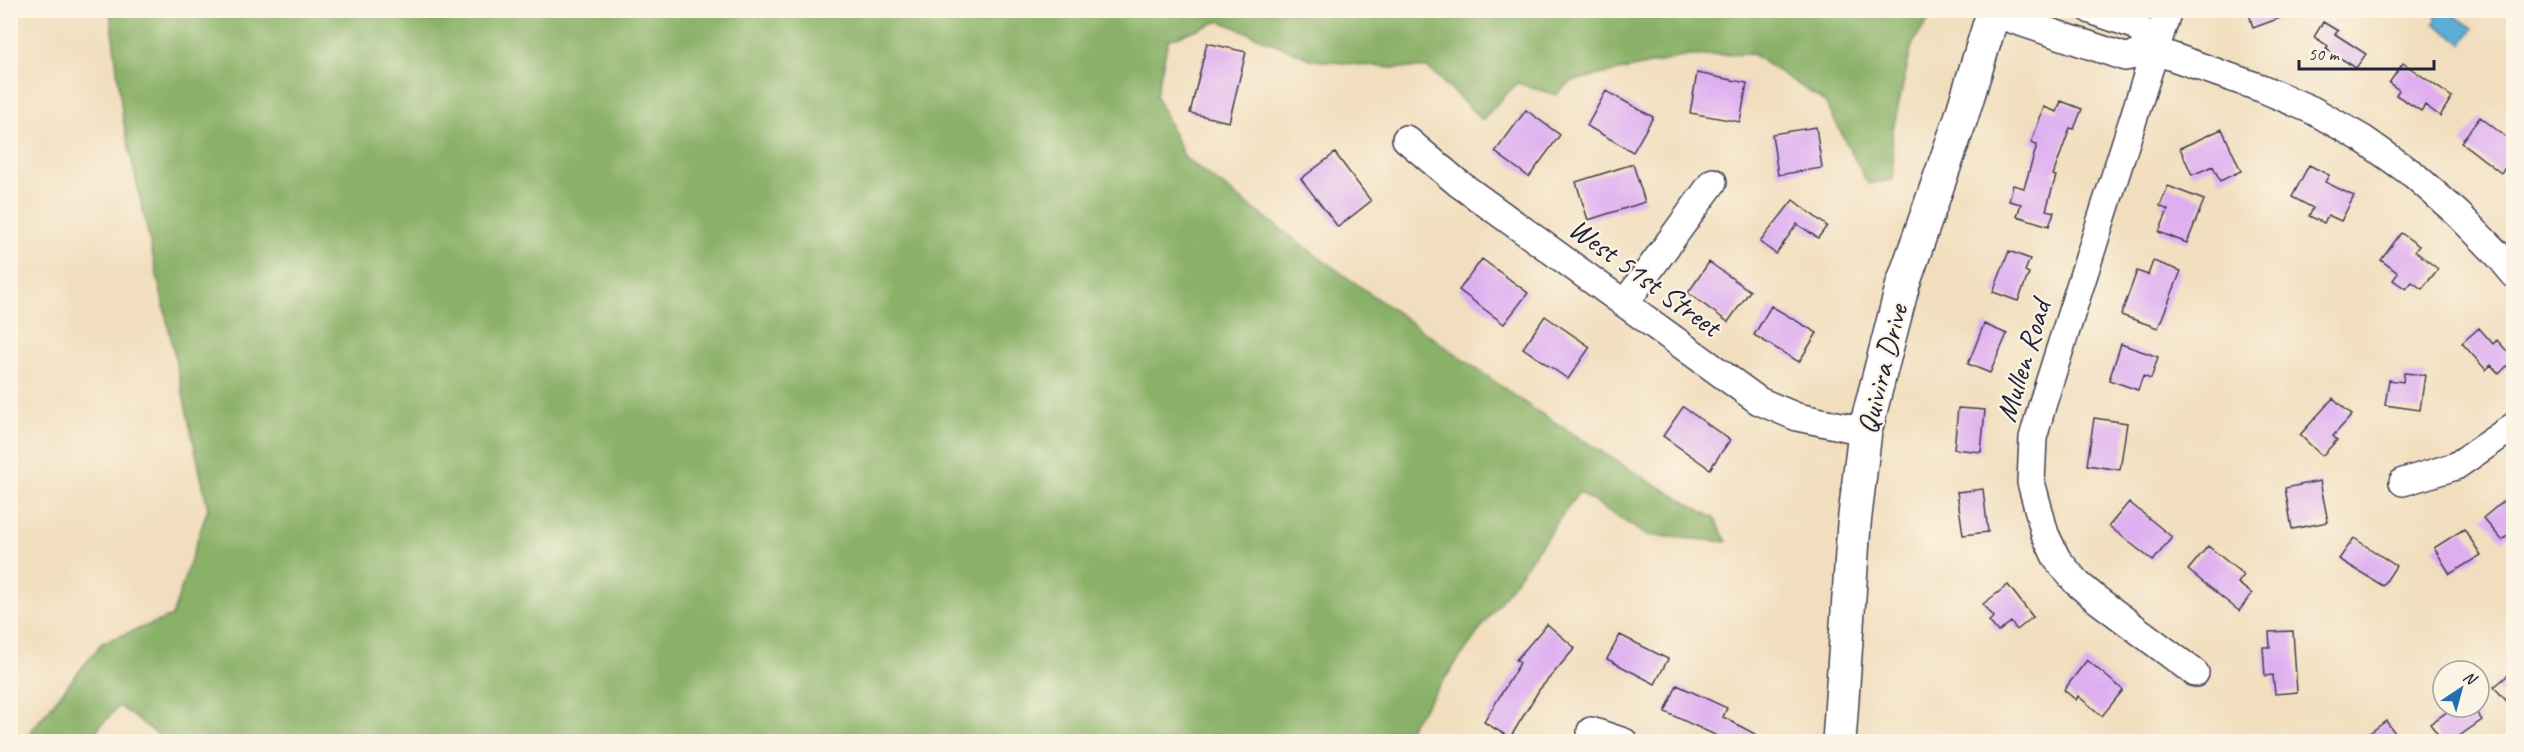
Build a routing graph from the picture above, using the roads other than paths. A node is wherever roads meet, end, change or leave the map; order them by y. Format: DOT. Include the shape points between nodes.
graph roads {
  1 [pos="2091,10"];
  2 [pos="2168,10"];
  3 [pos="1994,12"];
  4 [pos="2156,51"];
  5 [pos="1406,139"];
  6 [pos="1713,182"];
  7 [pos="2514,274"];
  8 [pos="1625,303"];
  9 [pos="2514,426"];
  10 [pos="1865,431"];
  11 [pos="2403,482"];
  12 [pos="2196,673"];
  13 [pos="1591,731"];
  14 [pos="1624,741"];
  15 [pos="1839,741"];
  1 -- 4 [label="street" via="2137,26"];
  2 -- 4 [label="street, Mullen Road"];
  3 -- 4 [label="street" via="2125,57"];
  3 -- 10 [label="main road, Quivira Drive" via="1903,284"];
  4 -- 7 [label="street" via="2261,88 2312,110 2363,139 2414,175 2458,214"];
  4 -- 12 [label="street, Mullen Road" via="2043,399 2033,438 2031,483 2045,534 2057,559 2077,583"];
  5 -- 8 [label="street, West 51st Street" via="1458,183"];
  6 -- 8 [label="street"];
  8 -- 10 [label="street, West 51st Street" via="1759,401 1797,417"];
  9 -- 11 [label="street" via="2456,466"];
  10 -- 15 [label="main road, Quivira Drive" via="1854,524"];
  13 -- 14 [label="street"];
}
